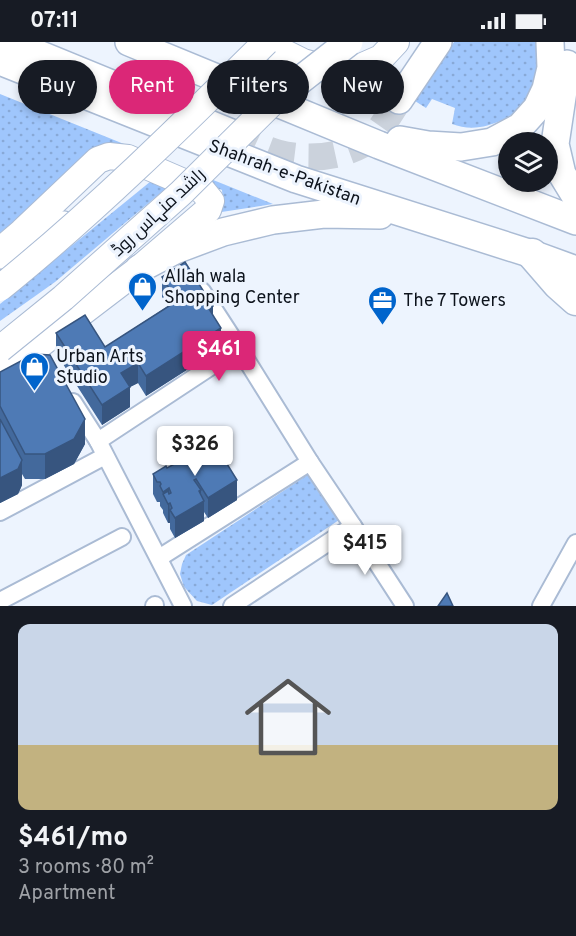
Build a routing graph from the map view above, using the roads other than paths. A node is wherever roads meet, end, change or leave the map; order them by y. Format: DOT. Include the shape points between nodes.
graph roads {
  1 [pos="9,42"];
  2 [pos="129,42"];
  3 [pos="172,42"];
  4 [pos="257,42"];
  5 [pos="265,42"];
  6 [pos="334,42"];
  7 [pos="349,42"];
  8 [pos="396,42"];
  9 [pos="438,42"];
  10 [pos="550,42"];
  11 [pos="567,42"];
  12 [pos="250,60"];
  13 [pos="255,60"];
  14 [pos="0,61"];
  15 [pos="207,62"];
  16 [pos="309,67"];
  17 [pos="207,70"];
  18 [pos="309,73"];
  19 [pos="0,81"];
  20 [pos="404,93"];
  21 [pos="109,103"];
  22 [pos="109,107"];
  23 [pos="207,110"];
  24 [pos="136,114"];
  25 [pos="261,114"];
  26 [pos="307,114"];
  27 [pos="331,126"];
  28 [pos="231,133"];
  29 [pos="107,194"];
  30 [pos="576,197"];
  31 [pos="426,220"];
  32 [pos="576,221"];
  33 [pos="0,253"];
  34 [pos="532,254"];
  35 [pos="139,269"];
  36 [pos="576,270"];
  37 [pos="194,280"];
  38 [pos="0,288"];
  39 [pos="576,300"];
  40 [pos="239,348"];
  41 [pos="0,349"];
  42 [pos="0,375"];
  43 [pos="62,384"];
  44 [pos="101,449"];
  45 [pos="310,462"];
  46 [pos="0,512"];
  47 [pos="353,526"];
  48 [pos="122,537"];
  49 [pos="576,543"];
  50 [pos="159,558"];
  51 [pos="0,601"];
  52 [pos="183,606"];
  53 [pos="232,606"];
  54 [pos="405,606"];
  55 [pos="541,606"];
  1 -- 28 [label="highway"];
  2 -- 17 [label="highway"];
  3 -- 15 [label="highway"];
  4 -- 12 [label="highway, bridge"];
  5 -- 8 [label="main road" via="303,62 335,71 356,69 381,58"];
  5 -- 13 [label="main road, bridge"];
  6 -- 16 [label="main road, راشد منہاس روڈ, bridge"];
  7 -- 18 [label="highway, bridge"];
  9 -- 20 [label="highway"];
  10 -- 27 [label="highway" via="551,68 537,108 520,127 492,142 461,147 428,145"];
  11 -- 30 [label="highway" via="567,71 555,144 562,174"];
  14 -- 21 [label="highway, Shahrah-e-Pakistan"];
  19 -- 22 [label="highway"];
  23 -- 29 [label="main road, bridge"];
  24 -- 31 [label="highway, Shahrah-e-Pakistan" via="296,179"];
  25 -- 41 [label="main road, راشد منہاس روڈ, bridge" via="181,193"];
  26 -- 27 [label="highway"];
  27 -- 32 [label="highway"];
  29 -- 33 [label="highway, bridge" via="48,237 22,250"];
  29 -- 38 [label="main road, bridge"];
  31 -- 34 [label="highway, Shahrah-e-Pakistan"];
  31 -- 35 [label="highway" via="375,214 273,220 223,232"];
  33 -- 35 [label="main road" via="98,160 109,156 128,158 202,190 211,201 208,210"];
  34 -- 36 [label="highway, Shahrah-e-Pakistan"];
  34 -- 39 [label="highway"];
  35 -- 42 [label="main road" via="40,351"];
  37 -- 40 [label="street"];
  40 -- 44 [label="street"];
  40 -- 45 [label="street"];
  43 -- 44 [label="street"];
  44 -- 46 [label="street"];
  44 -- 50 [label="street"];
  45 -- 47 [label="street"];
  45 -- 50 [label="street"];
  47 -- 53 [label="street"];
  47 -- 54 [label="street"];
  48 -- 51 [label="street"];
  49 -- 55 [label="street"];
  50 -- 52 [label="street"];
}
